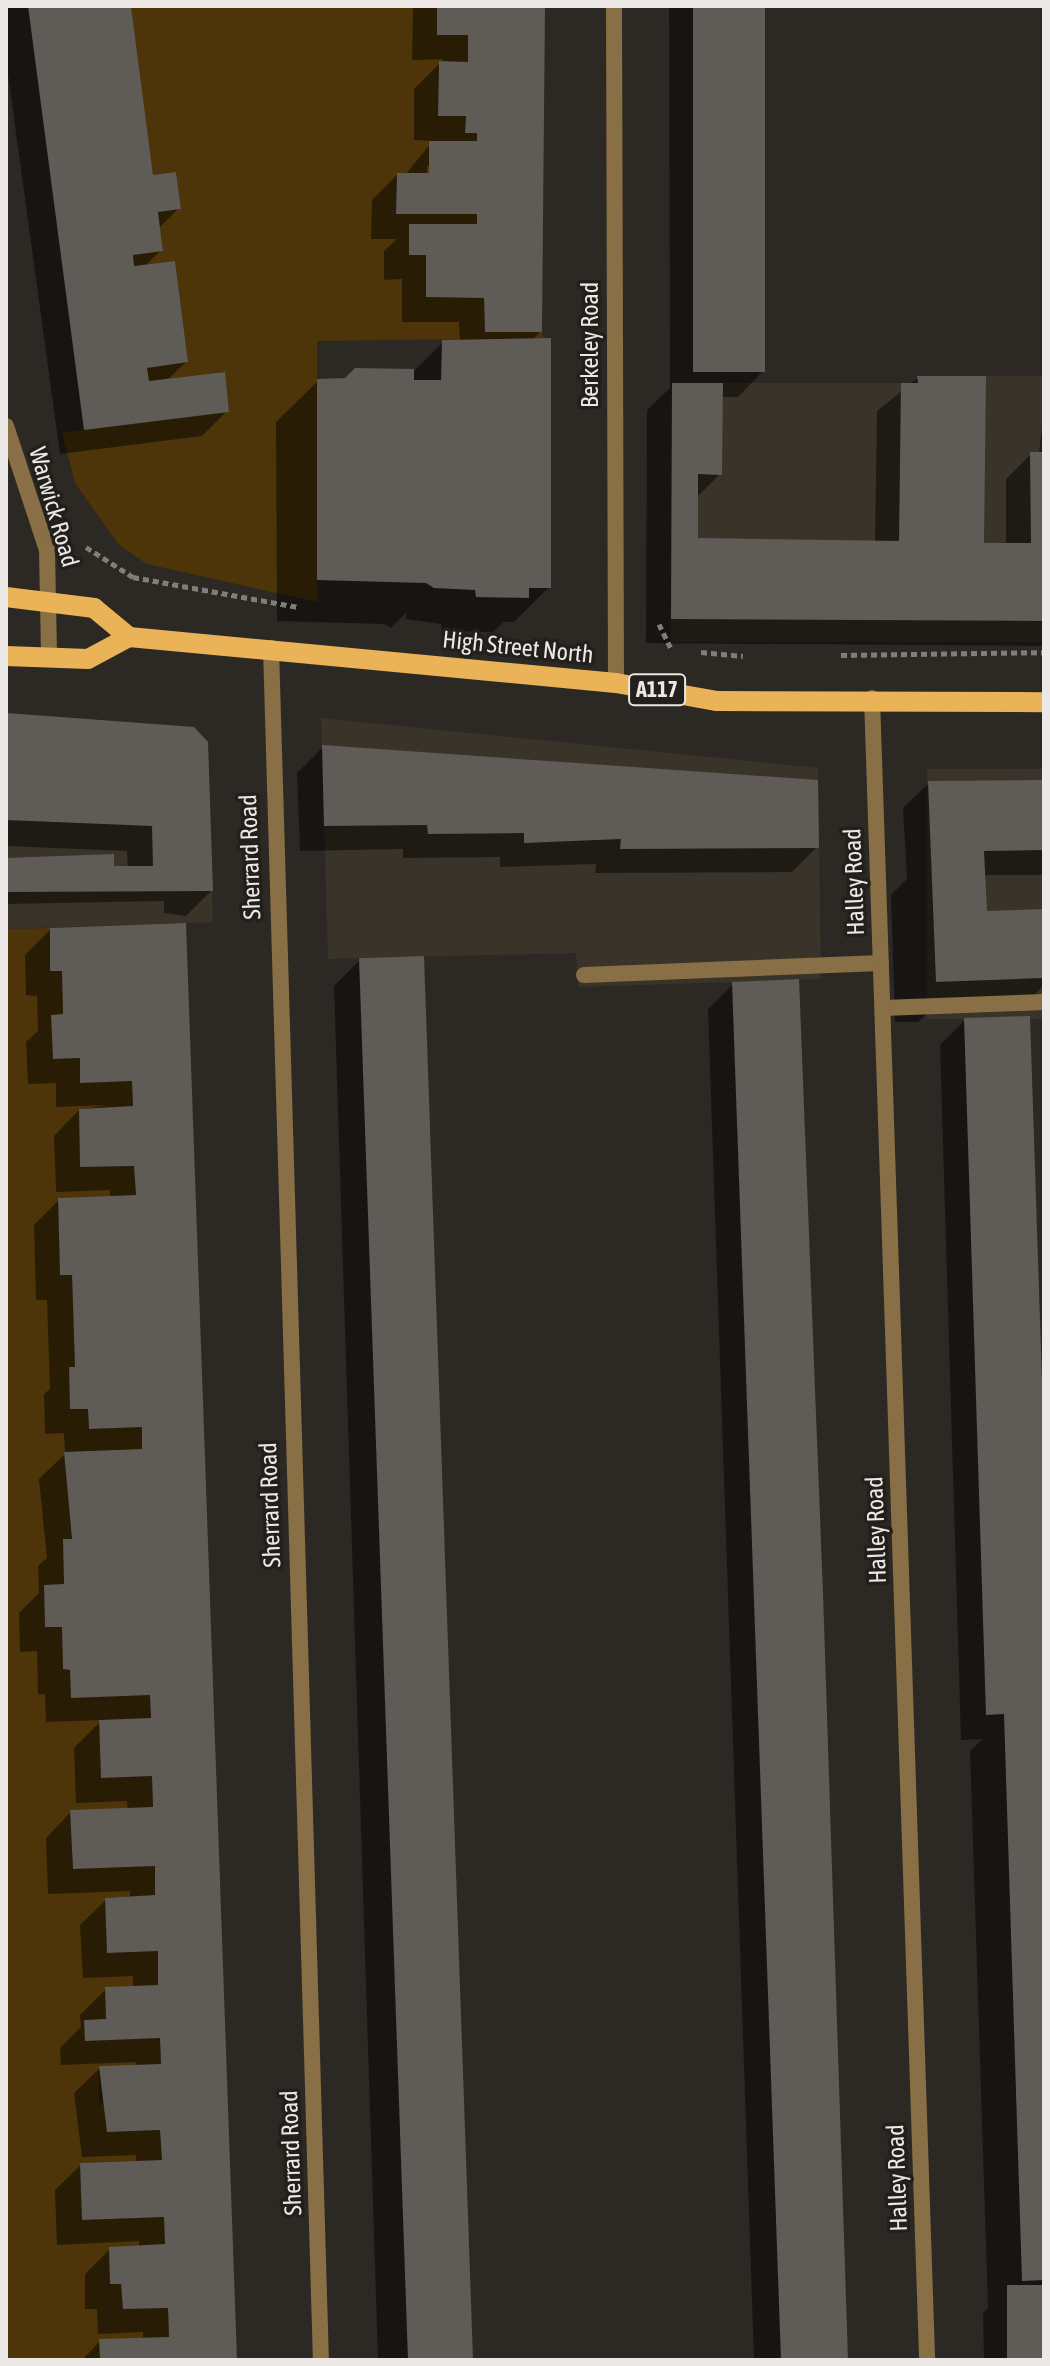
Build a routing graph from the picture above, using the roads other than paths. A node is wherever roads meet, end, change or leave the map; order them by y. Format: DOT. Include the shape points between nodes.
graph roads {
  1 [pos="614,6"];
  2 [pos="6,426"];
  3 [pos="6,597"];
  4 [pos="51,601"];
  5 [pos="129,637"];
  6 [pos="271,648"];
  7 [pos="6,656"];
  8 [pos="49,657"];
  9 [pos="616,683"];
  10 [pos="872,698"];
  11 [pos="1044,702"];
  12 [pos="881,963"];
  13 [pos="584,975"];
  14 [pos="1044,1002"];
  15 [pos="883,1008"];
  16 [pos="321,2360"];
  17 [pos="927,2360"];
  1 -- 9 [label="street, Berkeley Road"];
  2 -- 4 [label="street, Warwick Road" via="47,550"];
  3 -- 4 [label="main road"];
  4 -- 5 [label="main road" via="94,608"];
  4 -- 8 [label="street, Warwick Road"];
  5 -- 6 [label="main road, High Street North / A117"];
  5 -- 8 [label="main road" via="88,659"];
  6 -- 9 [label="main road, High Street North / A117"];
  6 -- 16 [label="street, Sherrard Road"];
  7 -- 8 [label="main road"];
  9 -- 10 [label="main road, High Street North / A117" via="717,701"];
  10 -- 11 [label="main road, High Street North / A117"];
  10 -- 12 [label="street, Halley Road"];
  12 -- 13 [label="street"];
  12 -- 15 [label="street, Halley Road"];
  14 -- 15 [label="street"];
  15 -- 17 [label="street, Halley Road"];
}
